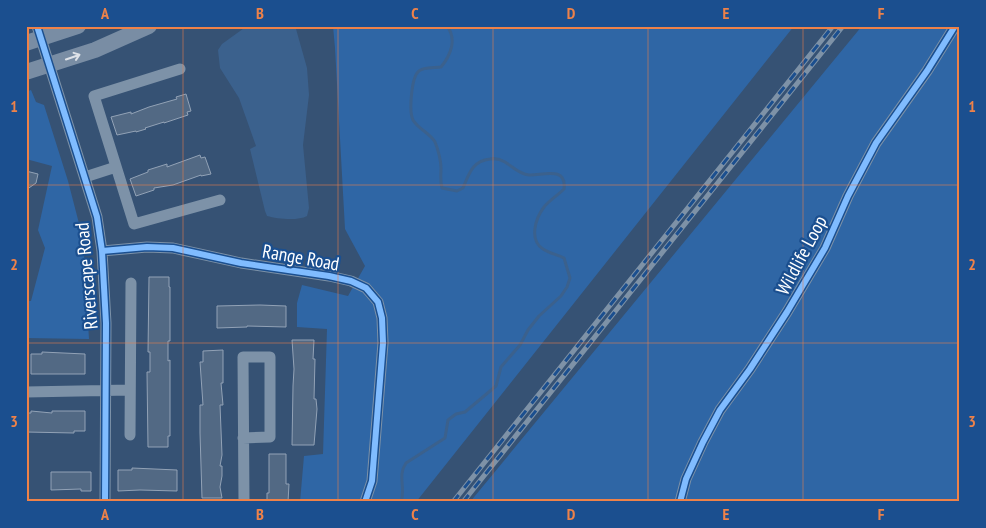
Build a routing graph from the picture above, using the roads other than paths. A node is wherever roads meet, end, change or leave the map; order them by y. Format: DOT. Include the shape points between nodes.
graph roads {
  1 [pos="78,26"];
  2 [pos="149,26"];
  3 [pos="955,26"];
  4 [pos="35,36"];
  5 [pos="50,65"];
  6 [pos="180,69"];
  7 [pos="26,72"];
  8 [pos="116,167"];
  9 [pos="85,176"];
  10 [pos="220,200"];
  11 [pos="102,251"];
  12 [pos="131,282"];
  13 [pos="130,390"];
  14 [pos="106,391"];
  15 [pos="26,392"];
  16 [pos="130,435"];
  17 [pos="243,438"];
  18 [pos="105,502"];
  19 [pos="244,502"];
  20 [pos="365,502"];
  21 [pos="680,502"];
  1 -- 4 [label="street"];
  5 -- 2 [label="street, one-way"];
  3 -- 21 [label="street, Wildlife Loop" via="876,143 825,248 787,312 720,410 686,479"];
  4 -- 5 [label="street, Riverscape Road"];
  5 -- 7 [label="street"];
  5 -- 9 [label="street, Riverscape Road"];
  6 -- 8 [label="street" via="94,96"];
  8 -- 9 [label="street"];
  8 -- 10 [label="street" via="134,224"];
  9 -- 11 [label="street, Riverscape Road" via="97,217"];
  11 -- 14 [label="street, Riverscape Road"];
  11 -- 20 [label="street, Range Road" via="172,248 241,263 329,276 366,288 378,302 383,343 372,480"];
  12 -- 13 [label="street"];
  13 -- 14 [label="street"];
  13 -- 16 [label="street"];
  14 -- 15 [label="street"];
  14 -- 18 [label="street, Riverscape Road"];
  17 -- 17 [label="street" via="243,357 270,357 270,437"];
  17 -- 19 [label="street"];
}
